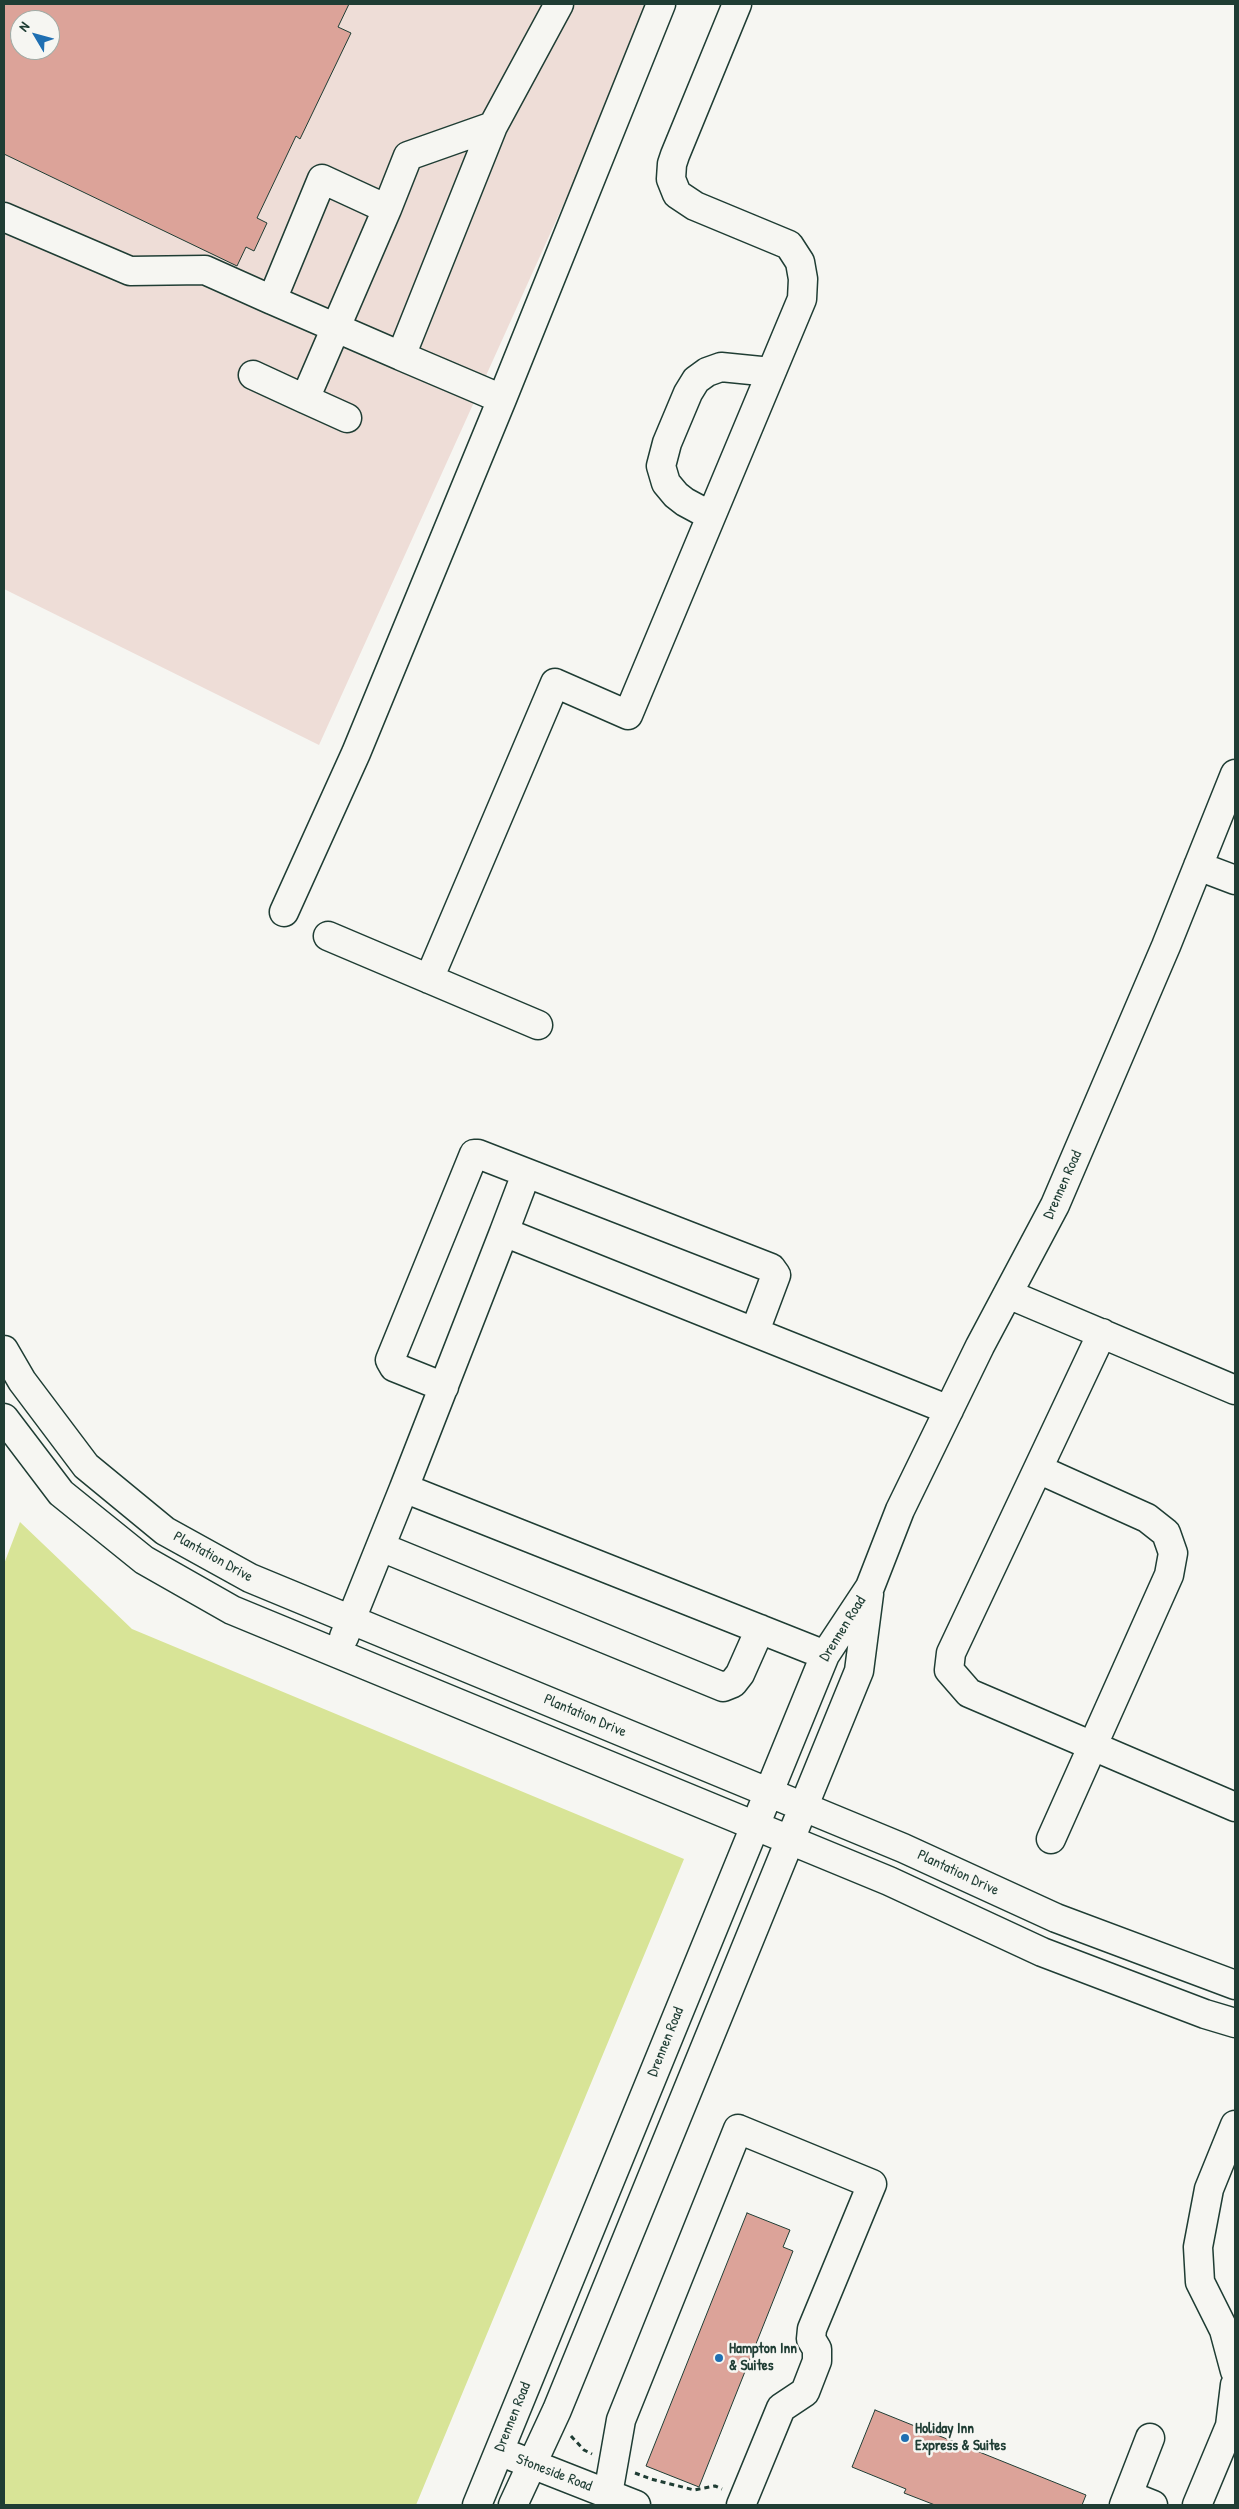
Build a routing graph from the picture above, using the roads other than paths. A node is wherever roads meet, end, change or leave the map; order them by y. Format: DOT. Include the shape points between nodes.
graph roads {
  1 [pos="559,4"];
  2 [pos="661,4"];
  3 [pos="738,4"];
  4 [pos="493,126"];
  5 [pos="388,209"];
  6 [pos="4,217"];
  7 [pos="272,300"];
  8 [pos="335,329"];
  9 [pos="402,356"];
  10 [pos="771,372"];
  11 [pos="253,376"];
  12 [pos="305,399"];
  13 [pos="502,399"];
  14 [pos="347,418"];
  15 [pos="711,516"];
  16 [pos="1235,774"];
  17 [pos="1198,866"];
  18 [pos="1235,880"];
  19 [pos="284,912"];
  20 [pos="328,936"];
  21 [pos="429,979"];
  22 [pos="538,1026"];
  23 [pos="526,1174"];
  24 [pos="504,1232"];
  25 [pos="1008,1294"];
  26 [pos="755,1331"];
  27 [pos="1102,1333"];
  28 [pos="4,1350"];
  29 [pos="444,1387"];
  30 [pos="1235,1390"];
  31 [pos="949,1410"];
  32 [pos="4,1418"];
  33 [pos="70,1445"];
  34 [pos="1038,1469"];
  35 [pos="44,1471"];
  36 [pos="404,1488"];
  37 [pos="381,1546"];
  38 [pos="870,1587"];
  39 [pos="350,1622"];
  40 [pos="760,1629"];
  41 [pos="337,1652"];
  42 [pos="824,1655"];
  43 [pos="1092,1746"];
  44 [pos="769,1792"];
  45 [pos="803,1806"];
  46 [pos="1235,1807"];
  47 [pos="755,1826"];
  48 [pos="1051,1839"];
  49 [pos="790,1840"];
  50 [pos="1235,1985"];
  51 [pos="1235,2023"];
  52 [pos="1235,2125"];
  53 [pos="1235,2371"];
  54 [pos="1235,2385"];
  55 [pos="1150,2438"];
  56 [pos="499,2451"];
  57 [pos="532,2464"];
  58 [pos="608,2494"];
  59 [pos="1126,2500"];
  60 [pos="742,2502"];
  61 [pos="1205,2503"];
  62 [pos="477,2505"];
  63 [pos="512,2505"];
  64 [pos="636,2505"];
  65 [pos="1153,2505"];
  1 -- 4 [label="street"];
  2 -- 13 [label="street"];
  3 -- 10 [label="street" via="675,155 671,179 677,194 696,206 789,245 800,262 804,279 802,299"];
  4 -- 5 [label="street" via="408,156"];
  4 -- 9 [label="street"];
  5 -- 7 [label="street" via="322,179"];
  5 -- 8 [label="street"];
  6 -- 7 [label="street" via="130,271 205,270"];
  7 -- 8 [label="street"];
  8 -- 9 [label="street"];
  8 -- 12 [label="street"];
  9 -- 13 [label="street"];
  10 -- 15 [label="street"];
  10 -- 15 [label="street" via="714,369 696,380 684,402 661,466 666,483 676,495"];
  11 -- 12 [label="street"];
  12 -- 14 [label="street"];
  13 -- 19 [label="street" via="356,753"];
  15 -- 21 [label="street" via="628,715 555,683"];
  16 -- 17 [label="street, Drennen Road"];
  17 -- 18 [label="street"];
  17 -- 25 [label="street, Drennen Road" via="1055,1205"];
  20 -- 21 [label="street"];
  21 -- 22 [label="street"];
  23 -- 24 [label="street"];
  23 -- 26 [label="street" via="774,1271 776,1275"];
  23 -- 29 [label="street" via="474,1154 390,1360 394,1367"];
  24 -- 26 [label="street"];
  24 -- 29 [label="street"];
  25 -- 27 [label="street"];
  25 -- 31 [label="street, Drennen Road"];
  26 -- 31 [label="street"];
  27 -- 30 [label="street"];
  27 -- 34 [label="street"];
  28 -- 33 [label="street, Plantation Drive" via="22,1381"];
  29 -- 36 [label="street"];
  31 -- 38 [label="street, Drennen Road" via="900,1510"];
  32 -- 35 [label="street"];
  33 -- 35 [label="street"];
  33 -- 39 [label="street, Plantation Drive" via="86,1466 165,1530 250,1578"];
  34 -- 43 [label="street" via="1147,1518 1166,1533 1173,1553 1168,1575"];
  34 -- 43 [label="street" via="951,1653 949,1670 969,1693"];
  35 -- 41 [label="street" via="61,1493 144,1560 232,1610"];
  36 -- 37 [label="street"];
  36 -- 40 [label="street"];
  37 -- 39 [label="street"];
  37 -- 40 [label="street" via="723,1687 733,1683 740,1674"];
  38 -- 42 [label="street, Drennen Road"];
  38 -- 45 [label="street, Drennen Road" via="859,1671"];
  39 -- 41 [label="street"];
  39 -- 44 [label="street, Plantation Drive" via="490,1676"];
  40 -- 42 [label="street"];
  41 -- 47 [label="street"];
  42 -- 44 [label="street, Drennen Road"];
  43 -- 46 [label="street"];
  43 -- 48 [label="street"];
  44 -- 45 [label="street, Plantation Drive"];
  44 -- 47 [label="street, Drennen Road"];
  45 -- 49 [label="street, Drennen Road"];
  45 -- 50 [label="street, Plantation Drive" via="1056,1918"];
  47 -- 49 [label="street"];
  47 -- 56 [label="street, Drennen Road"];
  49 -- 51 [label="street" via="889,1881 1042,1952"];
  49 -- 57 [label="street, Drennen Road"];
  52 -- 53 [label="street" via="1209,2189 1198,2247 1200,2282 1224,2330"];
  54 -- 61 [label="street" via="1230,2426"];
  55 -- 59 [label="street"];
  56 -- 57 [label="street, Stoneside Road"];
  56 -- 62 [label="street, Drennen Road"];
  57 -- 58 [label="street, Stoneside Road"];
  57 -- 63 [label="street, Drennen Road"];
  58 -- 60 [label="street" via="621,2420 738,2129 872,2184 812,2329 811,2339 817,2349 817,2361 805,2392 781,2408"];
  58 -- 64 [label="street, Stoneside Road"];
  59 -- 65 [label="street"];
}
